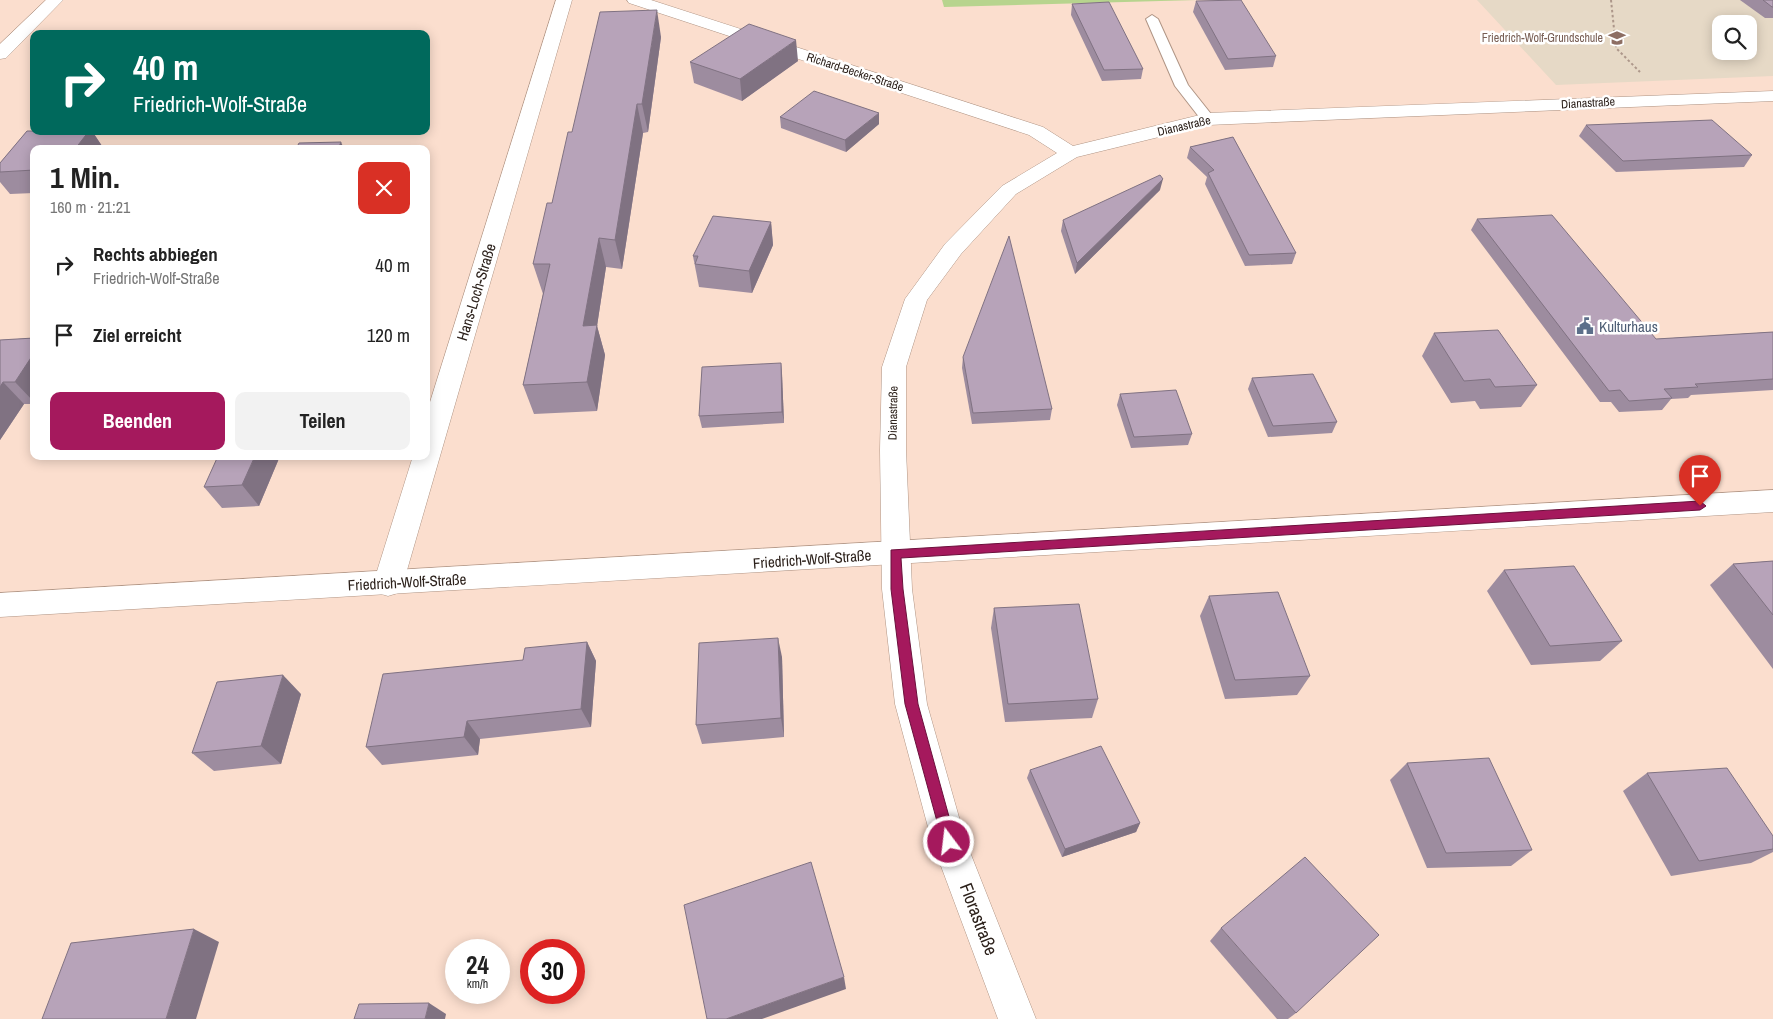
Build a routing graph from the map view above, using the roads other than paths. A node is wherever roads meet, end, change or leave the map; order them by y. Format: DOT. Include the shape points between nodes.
graph roads {
  1 [pos="55,0"];
  2 [pos="564,0"];
  3 [pos="635,0"];
  4 [pos="1152,18"];
  5 [pos="0,54"];
  6 [pos="1773,96"];
  7 [pos="1208,119"];
  8 [pos="1070,153"];
  9 [pos="430,445"];
  10 [pos="425,460"];
  11 [pos="1773,501"];
  12 [pos="895,553"];
  13 [pos="388,584"];
  14 [pos="0,605"];
  15 [pos="1017,1019"];
  1 -- 5 [label="street"];
  2 -- 9 [label="street, Hans-Loch-Straße"];
  3 -- 8 [label="street, Richard-Becker-Straße" via="1036,131"];
  4 -- 7 [label="lane" via="1182,86"];
  6 -- 7 [label="street, Dianastraße"];
  7 -- 8 [label="street, Dianastraße"];
  8 -- 12 [label="street, Dianastraße" via="1010,190 953,249 916,300 894,366"];
  10 -- 13 [label="street, Hans-Loch-Straße"];
  11 -- 12 [label="street, Friedrich-Wolf-Straße"];
  12 -- 13 [label="street, Friedrich-Wolf-Straße"];
  12 -- 15 [label="street, Florastraße" via="911,704 949,842"];
  13 -- 14 [label="street, Friedrich-Wolf-Straße"];
}
